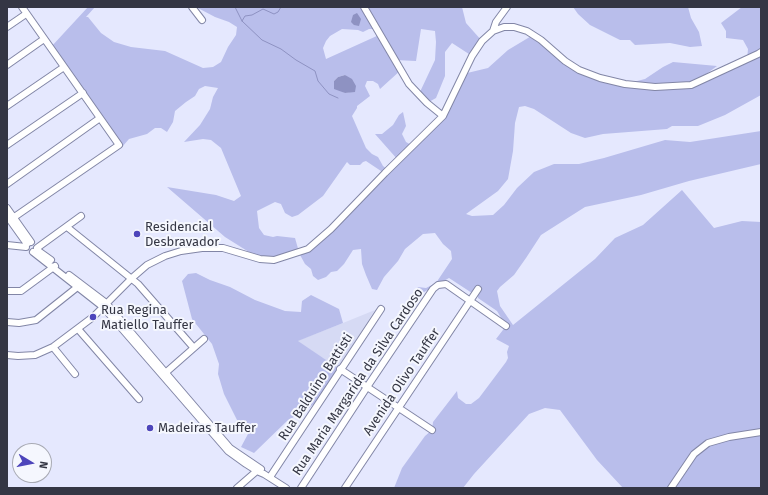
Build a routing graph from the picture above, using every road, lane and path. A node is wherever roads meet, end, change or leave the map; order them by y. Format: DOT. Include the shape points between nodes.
graph roads {
  1 [pos="22,7"];
  2 [pos="192,7"];
  3 [pos="364,7"];
  4 [pos="507,7"];
  5 [pos="26,14"];
  6 [pos="202,20"];
  7 [pos="7,27"];
  8 [pos="493,31"];
  9 [pos="44,39"];
  10 [pos="761,52"];
  11 [pos="7,64"];
  12 [pos="64,67"];
  13 [pos="83,94"];
  14 [pos="7,106"];
  15 [pos="443,116"];
  16 [pos="100,118"];
  17 [pos="7,145"];
  18 [pos="7,184"];
  19 [pos="7,208"];
  20 [pos="81,216"];
  21 [pos="10,218"];
  22 [pos="67,227"];
  23 [pos="7,245"];
  24 [pos="32,246"];
  25 [pos="55,266"];
  26 [pos="132,278"];
  27 [pos="79,286"];
  28 [pos="478,289"];
  29 [pos="7,292"];
  30 [pos="470,300"];
  31 [pos="105,305"];
  32 [pos="381,309"];
  33 [pos="7,322"];
  34 [pos="506,326"];
  35 [pos="78,329"];
  36 [pos="204,339"];
  37 [pos="53,347"];
  38 [pos="193,347"];
  39 [pos="7,355"];
  40 [pos="340,369"];
  41 [pos="75,374"];
  42 [pos="164,375"];
  43 [pos="367,387"];
  44 [pos="138,399"];
  45 [pos="398,408"];
  46 [pos="432,430"];
  47 [pos="761,432"];
  48 [pos="263,472"];
  49 [pos="238,488"];
  50 [pos="286,488"];
  51 [pos="301,488"];
  52 [pos="345,488"];
  53 [pos="671,488"];
  1 -- 5 [label="street"];
  2 -- 6 [label="street"];
  3 -- 15 [label="street" via="410,84"];
  4 -- 8 [label="street"];
  5 -- 7 [label="street"];
  5 -- 9 [label="street"];
  8 -- 10 [label="street" via="504,27 527,31 579,70 625,84 655,88 692,86"];
  8 -- 15 [label="street" via="472,56"];
  9 -- 11 [label="street"];
  9 -- 12 [label="street"];
  12 -- 13 [label="street"];
  12 -- 14 [label="street"];
  13 -- 16 [label="street"];
  13 -- 17 [label="street"];
  15 -- 26 [label="street" via="308,249 274,260 260,259 223,248 181,251 147,265"];
  16 -- 18 [label="street"];
  16 -- 21 [label="street" via="119,145"];
  19 -- 21 [label="street"];
  20 -- 22 [label="street"];
  21 -- 24 [label="street"];
  22 -- 24 [label="street" via="46,241"];
  22 -- 26 [label="street"];
  23 -- 24 [label="street"];
  24 -- 25 [label="street"];
  25 -- 27 [label="street"];
  25 -- 29 [label="street" via="21,291"];
  26 -- 31 [label="street"];
  26 -- 38 [label="street"];
  27 -- 31 [label="street"];
  27 -- 33 [label="street" via="36,320"];
  28 -- 30 [label="street, Avenida Olivo Tauffer"];
  30 -- 34 [label="street"];
  30 -- 43 [label="street, Rua Maria Margarida da Silva Cardoso" via="446,284 435,287"];
  30 -- 45 [label="street, Avenida Olivo Tauffer"];
  31 -- 35 [label="street"];
  31 -- 42 [label="street"];
  32 -- 40 [label="street, Rua Balduíno Battisti"];
  35 -- 37 [label="street"];
  35 -- 44 [label="street"];
  36 -- 38 [label="street"];
  37 -- 39 [label="street" via="34,354"];
  37 -- 41 [label="street"];
  38 -- 42 [label="street"];
  40 -- 43 [label="street"];
  40 -- 48 [label="street, Rua Balduíno Battisti"];
  42 -- 48 [label="street" via="230,448"];
  43 -- 45 [label="street"];
  43 -- 51 [label="street, Rua Maria Margarida da Silva Cardoso"];
  45 -- 46 [label="street"];
  45 -- 52 [label="street, Avenida Olivo Tauffer"];
  47 -- 53 [label="street" via="708,443 694,454"];
  48 -- 49 [label="street, Rua Balduíno Battisti"];
  48 -- 50 [label="street"];
}
